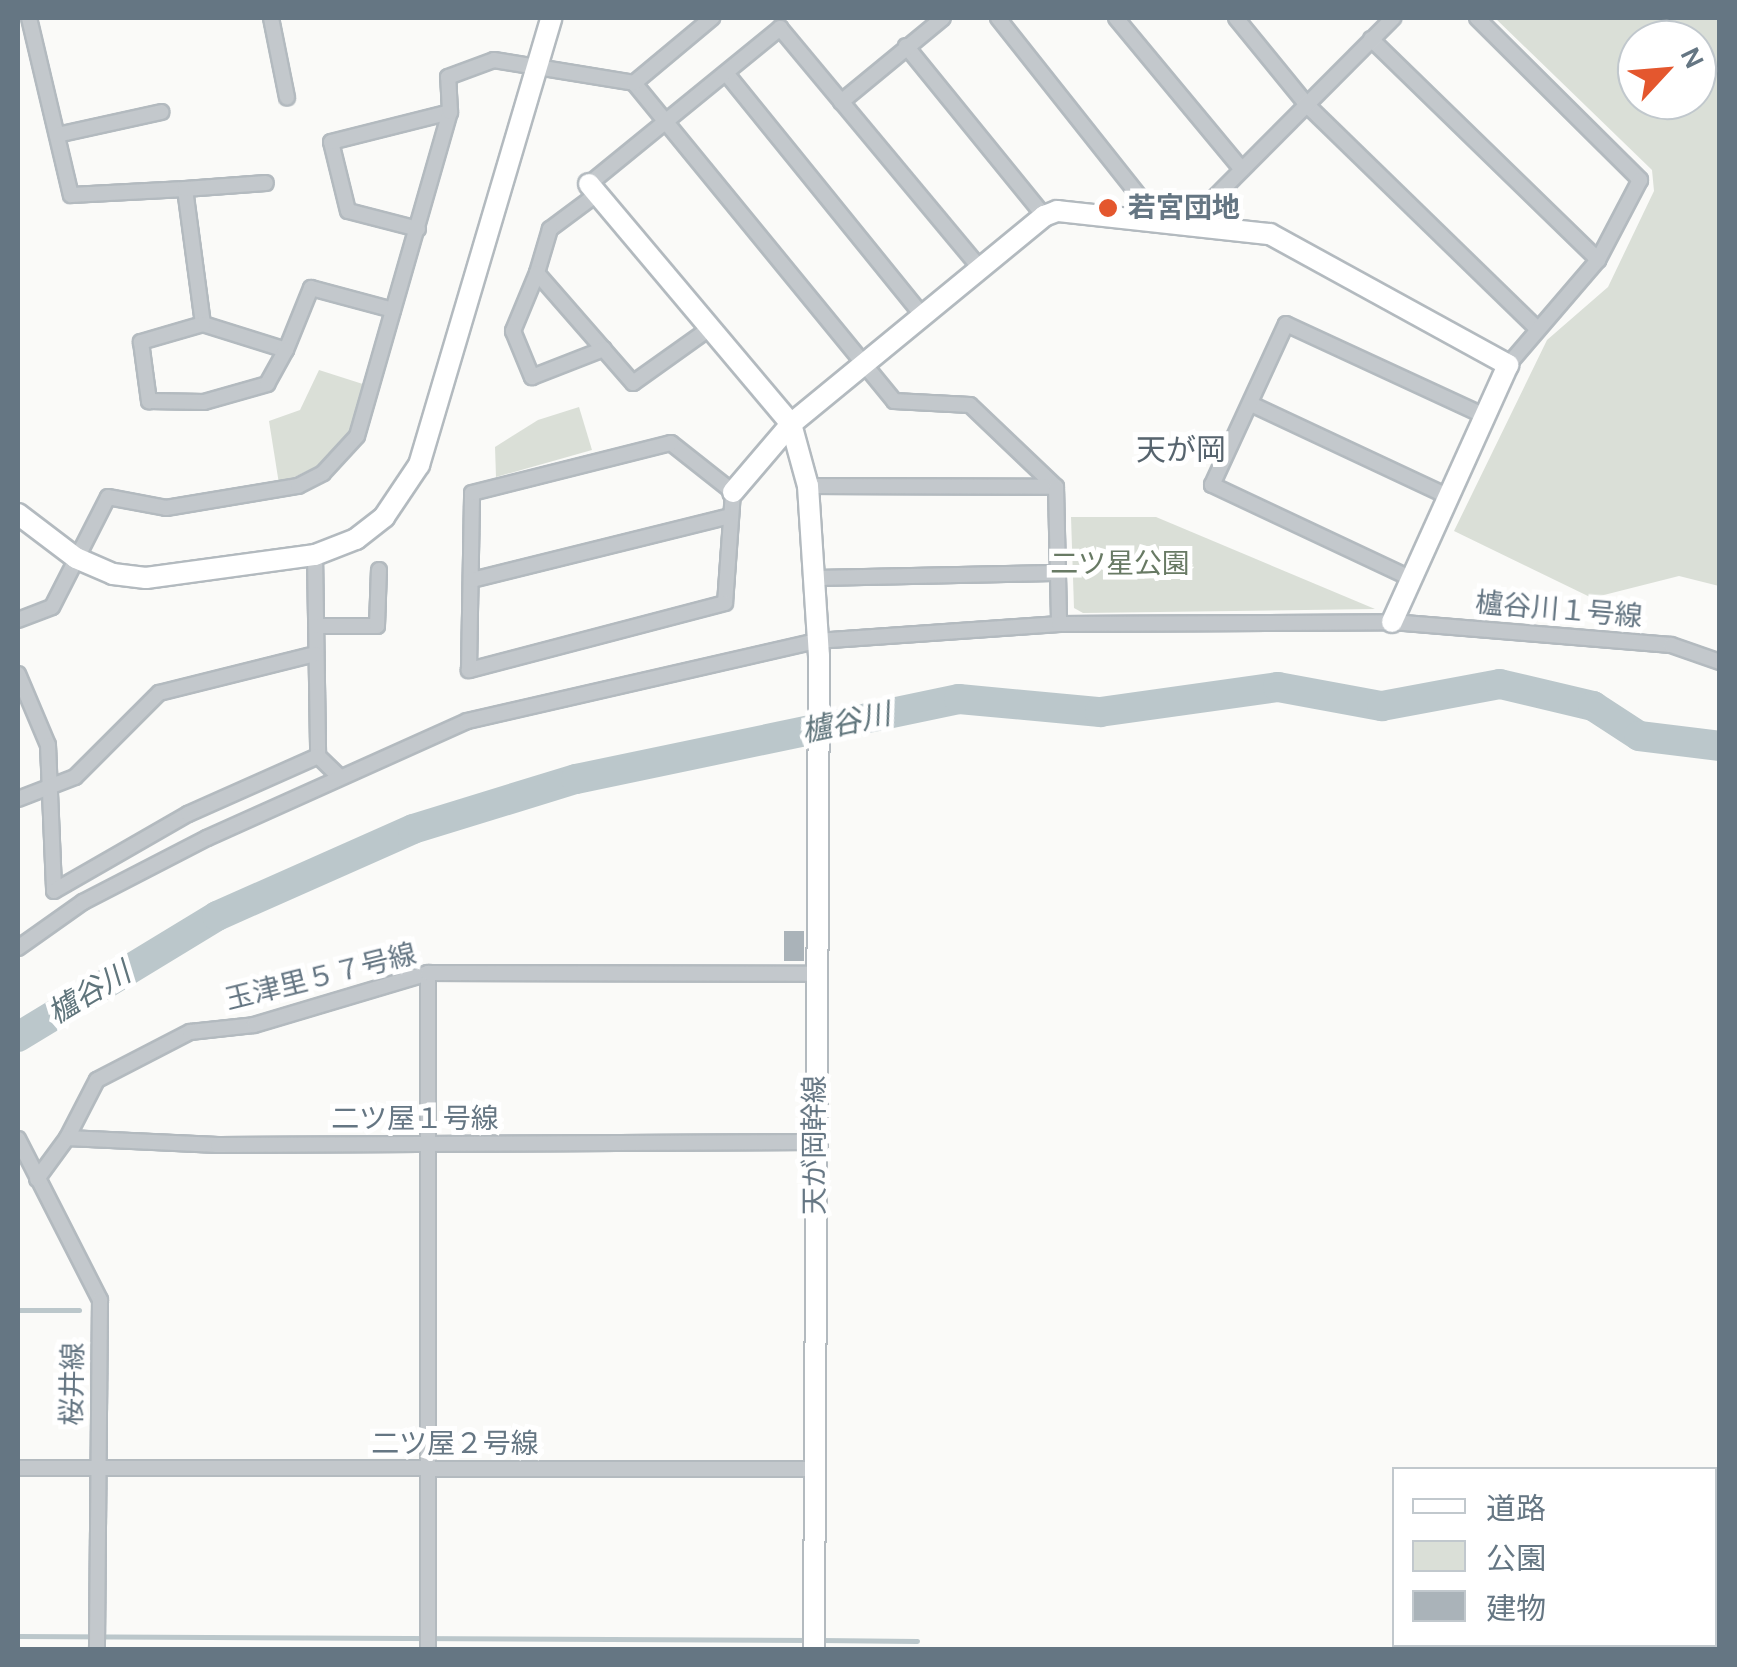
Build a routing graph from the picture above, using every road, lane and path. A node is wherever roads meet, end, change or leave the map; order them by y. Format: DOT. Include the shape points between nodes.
graph roads {
  1 [pos="29,18"];
  2 [pos="271,18"];
  3 [pos="551,18"];
  4 [pos="712,18"];
  5 [pos="943,18"];
  6 [pos="998,18"];
  7 [pos="1116,18"];
  8 [pos="1236,18"];
  9 [pos="1393,18"];
  10 [pos="1477,18"];
  11 [pos="776,23"];
  12 [pos="1372,40"];
  13 [pos="906,46"];
  14 [pos="538,70"];
  15 [pos="726,73"];
  16 [pos="634,82"];
  17 [pos="287,96"];
  18 [pos="841,102"];
  19 [pos="1307,104"];
  20 [pos="162,112"];
  21 [pos="450,112"];
  22 [pos="664,123"];
  23 [pos="57,135"];
  24 [pos="1242,170"];
  25 [pos="266,183"];
  26 [pos="185,189"];
  27 [pos="593,189"];
  28 [pos="1044,216"];
  29 [pos="1159,221"];
  30 [pos="1188,224"];
  31 [pos="418,230"];
  32 [pos="1598,260"];
  33 [pos="980,268"];
  34 [pos="537,273"];
  35 [pos="392,310"];
  36 [pos="922,315"];
  37 [pos="203,324"];
  38 [pos="1535,327"];
  39 [pos="710,328"];
  40 [pos="604,349"];
  41 [pos="286,350"];
  42 [pos="864,364"];
  43 [pos="1508,365"];
  44 [pos="1251,404"];
  45 [pos="1483,415"];
  46 [pos="791,424"];
  47 [pos="808,486"];
  48 [pos="1056,487"];
  49 [pos="733,492"];
  50 [pos="1447,496"];
  51 [pos="18,515"];
  52 [pos="726,516"];
  53 [pos="315,555"];
  54 [pos="76,558"];
  55 [pos="378,570"];
  56 [pos="1058,573"];
  57 [pos="812,578"];
  58 [pos="1410,578"];
  59 [pos="472,580"];
  60 [pos="18,620"];
  61 [pos="1392,622"];
  62 [pos="1059,624"];
  63 [pos="318,626"];
  64 [pos="817,648"];
  65 [pos="315,654"];
  66 [pos="1720,662"];
  67 [pos="18,674"];
  68 [pos="318,756"];
  69 [pos="340,777"];
  70 [pos="54,789"];
  71 [pos="18,799"];
  72 [pos="18,948"];
  73 [pos="428,973"];
  74 [pos="816,974"];
  75 [pos="67,1138"];
  76 [pos="18,1139"];
  77 [pos="815,1142"];
  78 [pos="428,1144"];
  79 [pos="37,1179"];
  80 [pos="18,1468"];
  81 [pos="428,1469"];
  82 [pos="814,1469"];
  83 [pos="96,1470"];
  84 [pos="97,1641"];
  85 [pos="428,1642"];
  86 [pos="814,1643"];
  1 -- 23 [label="street"];
  2 -- 17 [label="street"];
  3 -- 14 [label="street"];
  4 -- 16 [label="street"];
  5 -- 13 [label="street"];
  6 -- 29 [label="street"];
  7 -- 24 [label="street"];
  8 -- 19 [label="street"];
  9 -- 12 [label="street"];
  10 -- 32 [label="street" via="1640,180"];
  11 -- 15 [label="street"];
  11 -- 18 [label="street"];
  12 -- 19 [label="street"];
  12 -- 32 [label="street"];
  13 -- 18 [label="street"];
  13 -- 28 [label="street"];
  14 -- 16 [label="street"];
  14 -- 21 [label="street" via="494,60 448,77"];
  14 -- 53 [label="street" via="419,465 384,517 356,539"];
  15 -- 22 [label="street"];
  15 -- 36 [label="street"];
  16 -- 22 [label="street"];
  18 -- 33 [label="street"];
  19 -- 24 [label="street"];
  19 -- 38 [label="street"];
  20 -- 23 [label="street"];
  21 -- 31 [label="street"];
  21 -- 31 [label="street" via="331,142 348,212"];
  22 -- 27 [label="street"];
  22 -- 42 [label="street"];
  23 -- 26 [label="street" via="71,196"];
  24 -- 30 [label="street"];
  25 -- 26 [label="street"];
  26 -- 37 [label="street"];
  27 -- 34 [label="street" via="550,229"];
  27 -- 39 [label="street"];
  28 -- 29 [label="street"];
  28 -- 33 [label="street"];
  29 -- 30 [label="street"];
  30 -- 43 [label="street" via="1270,234"];
  31 -- 35 [label="street"];
  32 -- 38 [label="street"];
  33 -- 36 [label="street"];
  34 -- 40 [label="street"];
  34 -- 40 [label="street" via="512,331 532,376"];
  35 -- 41 [label="street" via="311,288"];
  35 -- 54 [label="street" via="358,436 323,473 298,486 166,508 108,497"];
  36 -- 42 [label="street"];
  37 -- 41 [label="street"];
  37 -- 41 [label="street" via="142,342 149,401 204,402 267,384"];
  38 -- 43 [label="street"];
  39 -- 40 [label="street" via="634,383"];
  39 -- 46 [label="street"];
  42 -- 46 [label="street"];
  42 -- 48 [label="street" via="894,401 970,405"];
  43 -- 45 [label="street"];
  44 -- 45 [label="street" via="1286,324"];
  44 -- 50 [label="street"];
  44 -- 58 [label="street" via="1212,485"];
  45 -- 50 [label="street"];
  46 -- 47 [label="street, 天が岡幹線"];
  46 -- 49 [label="street"];
  47 -- 48 [label="street"];
  47 -- 57 [label="street, 天が岡幹線"];
  48 -- 56 [label="street"];
  49 -- 52 [label="street"];
  49 -- 59 [label="street" via="671,443 472,493"];
  50 -- 58 [label="street"];
  51 -- 54 [label="street"];
  52 -- 59 [label="street"];
  52 -- 59 [label="street" via="725,603 469,670"];
  53 -- 54 [label="street" via="146,578 113,574"];
  53 -- 63 [label="street"];
  54 -- 60 [label="street" via="52,607"];
  55 -- 63 [label="street" via="376,626"];
  56 -- 57 [label="street"];
  56 -- 62 [label="street"];
  57 -- 64 [label="street, 天が岡幹線"];
  58 -- 61 [label="street"];
  61 -- 62 [label="street, 櫨谷川１号線"];
  61 -- 66 [label="street, 櫨谷川１号線" via="1671,645"];
  62 -- 64 [label="street, 櫨谷川１号線"];
  63 -- 65 [label="street"];
  64 -- 69 [label="street, 櫨谷川１号線" via="467,722"];
  64 -- 74 [label="street, 天が岡幹線"];
  65 -- 68 [label="street"];
  65 -- 70 [label="street" via="160,693"];
  67 -- 70 [label="street" via="48,745"];
  68 -- 69 [label="street"];
  68 -- 70 [label="street" via="188,814 54,891"];
  69 -- 72 [label="street, 櫨谷川１号線" via="83,902"];
  70 -- 71 [label="street"];
  73 -- 74 [label="street, 玉津里５７号線"];
  73 -- 75 [label="street, 玉津里５７号線" via="254,1025 190,1032 97,1080"];
  73 -- 78 [label="street"];
  74 -- 77 [label="street, 天が岡幹線"];
  75 -- 78 [label="street, 二ツ屋１号線"];
  75 -- 79 [label="street"];
  76 -- 79 [label="street, 桜井線"];
  77 -- 78 [label="street, 二ツ屋１号線"];
  77 -- 82 [label="street, 天が岡幹線"];
  78 -- 81 [label="street"];
  79 -- 83 [label="street, 桜井線" via="100,1300"];
  80 -- 83 [label="street, 二ツ屋２号線"];
  81 -- 82 [label="street, 二ツ屋２号線"];
  81 -- 83 [label="street, 二ツ屋２号線"];
  81 -- 85 [label="street"];
  82 -- 86 [label="street, 天が岡幹線"];
  83 -- 84 [label="street, 桜井線"];
}
